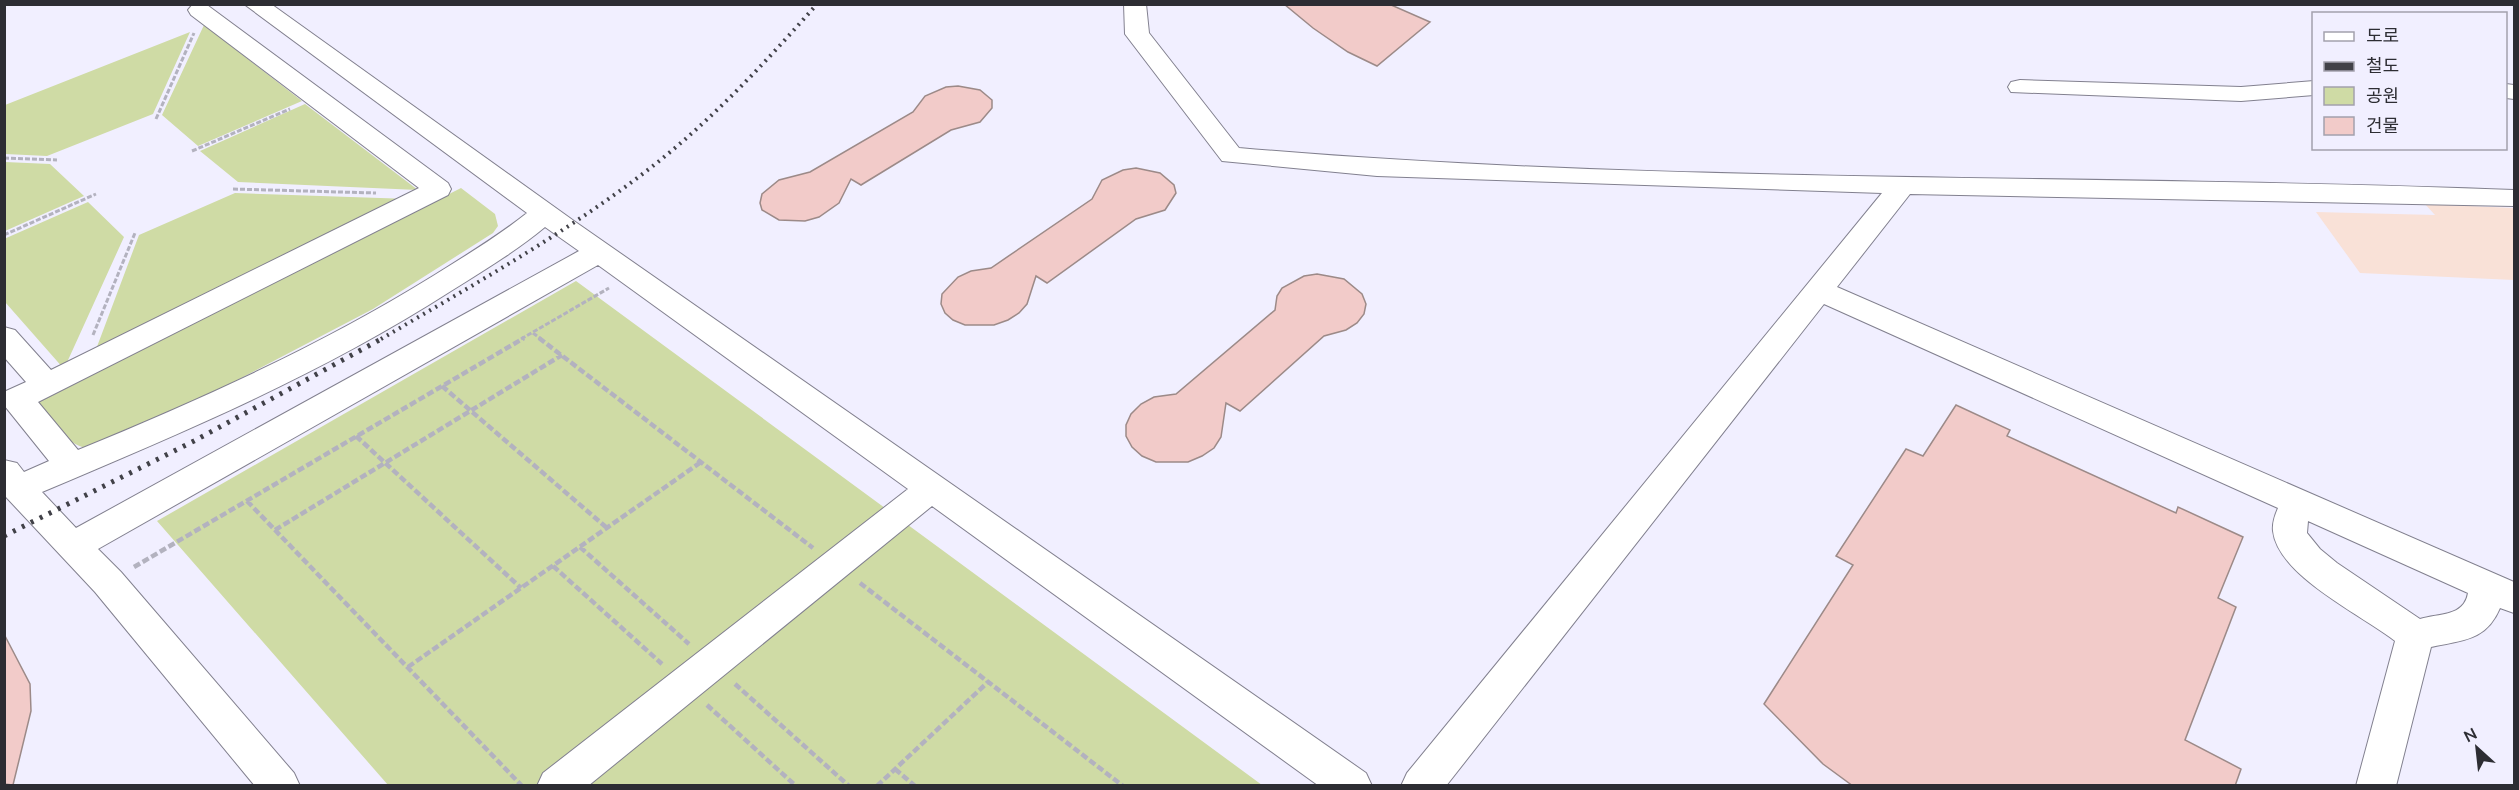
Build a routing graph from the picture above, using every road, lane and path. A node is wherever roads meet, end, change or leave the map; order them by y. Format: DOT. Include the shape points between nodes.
graph roads {
  1 [pos="255,4"];
  2 [pos="1135,4"];
  3 [pos="201,12"];
  4 [pos="2020,87"];
  5 [pos="2312,88"];
  6 [pos="316,98"];
  7 [pos="156,119"];
  8 [pos="192,151"];
  9 [pos="4,158"];
  10 [pos="57,160"];
  11 [pos="1902,186"];
  12 [pos="233,189"];
  13 [pos="434,191"];
  14 [pos="96,194"];
  15 [pos="2514,198"];
  16 [pos="537,220"];
  17 [pos="135,233"];
  18 [pos="4,235"];
  19 [pos="599,252"];
  20 [pos="631,275"];
  21 [pos="1818,290"];
  22 [pos="4,337"];
  23 [pos="562,355"];
  24 [pos="79,369"];
  25 [pos="47,385"];
  26 [pos="442,386"];
  27 [pos="470,410"];
  28 [pos="356,436"];
  29 [pos="701,462"];
  30 [pos="384,463"];
  31 [pos="72,466"];
  32 [pos="11,480"];
  33 [pos="932,488"];
  34 [pos="247,501"];
  35 [pos="2298,502"];
  36 [pos="607,528"];
  37 [pos="275,530"];
  38 [pos="74,546"];
  39 [pos="108,582"];
  40 [pos="521,588"];
  41 [pos="2501,592"];
  42 [pos="2415,636"];
  43 [pos="408,667"];
  44 [pos="988,682"];
  45 [pos="895,769"];
  46 [pos="280,786"];
  47 [pos="522,786"];
  48 [pos="557,786"];
  49 [pos="877,786"];
  50 [pos="915,786"];
  51 [pos="1352,786"];
  52 [pos="1421,786"];
  53 [pos="2376,786"];
  1 -- 16 [label="street"];
  2 -- 11 [label="street" via="1137,34 1231,155 1377,168"];
  3 -- 6 [label="street"];
  3 -- 7 [label="path"];
  4 -- 5 [label="street" via="2241,94"];
  6 -- 8 [label="path"];
  6 -- 13 [label="street"];
  9 -- 10 [label="path"];
  11 -- 15 [label="street"];
  11 -- 21 [label="street"];
  12 -- 13 [label="path"];
  13 -- 16 [label="street" via="465,176"];
  13 -- 24 [label="street"];
  14 -- 18 [label="path"];
  16 -- 19 [label="street"];
  16 -- 31 [label="street" via="405,307 298,364 188,418"];
  17 -- 24 [label="path"];
  19 -- 20 [label="street"];
  19 -- 38 [label="street"];
  20 -- 26 [label="path"];
  20 -- 33 [label="street"];
  21 -- 35 [label="street"];
  21 -- 52 [label="street"];
  22 -- 25 [label="street"];
  23 -- 27 [label="path"];
  24 -- 25 [label="street"];
  25 -- 31 [label="street" via="17,399"];
  26 -- 27 [label="path"];
  26 -- 28 [label="path"];
  27 -- 30 [label="path"];
  27 -- 36 [label="path"];
  28 -- 30 [label="path"];
  28 -- 34 [label="path"];
  29 -- 36 [label="path"];
  30 -- 37 [label="path"];
  30 -- 40 [label="path"];
  31 -- 32 [label="street"];
  32 -- 38 [label="street"];
  33 -- 48 [label="street"];
  33 -- 51 [label="street"];
  34 -- 37 [label="path"];
  34 -- 39 [label="path"];
  35 -- 41 [label="street"];
  35 -- 42 [label="street" via="2290,522 2290,536 2304,556 2326,576 2397,620"];
  36 -- 40 [label="path"];
  37 -- 43 [label="path"];
  38 -- 39 [label="street"];
  39 -- 46 [label="street"];
  40 -- 43 [label="path"];
  41 -- 42 [label="street" via="2475,620"];
  42 -- 53 [label="street"];
  43 -- 47 [label="path"];
  44 -- 45 [label="path"];
  45 -- 49 [label="path"];
  45 -- 50 [label="path"];
}
